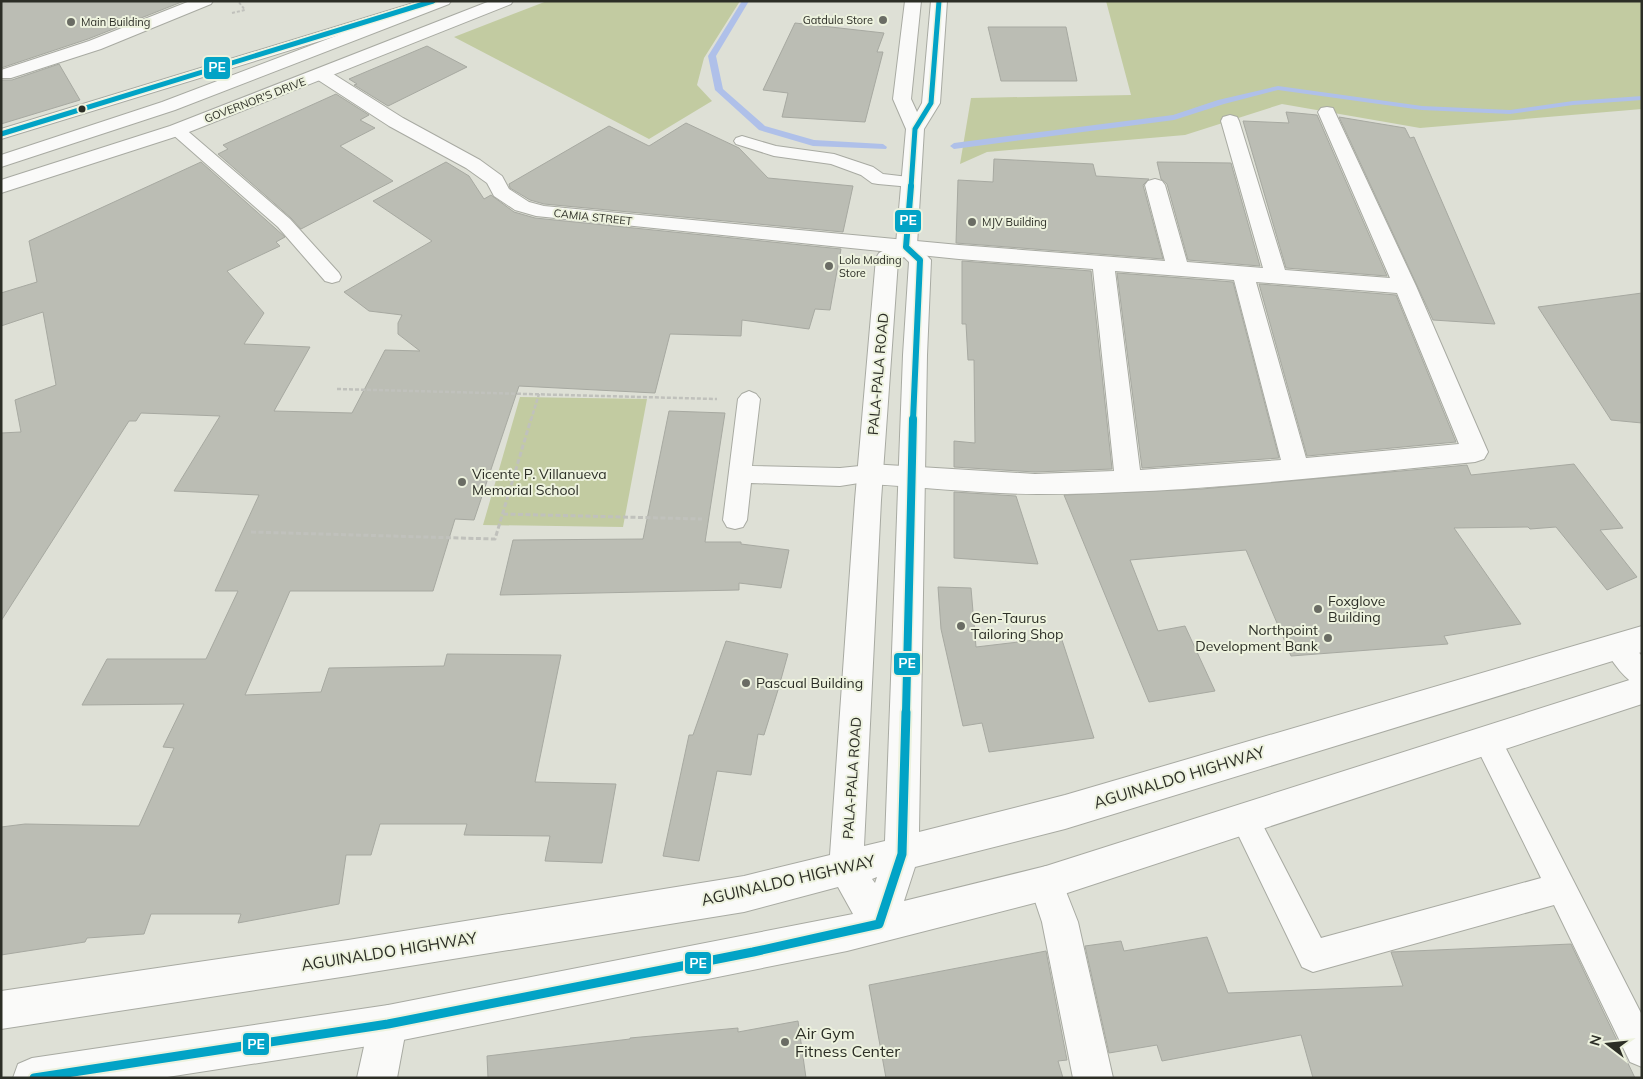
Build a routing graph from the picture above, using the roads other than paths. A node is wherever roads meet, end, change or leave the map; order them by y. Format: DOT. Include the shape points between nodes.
graph roads {
  1 [pos="205,1"];
  2 [pos="434,1"];
  3 [pos="443,1"];
  4 [pos="505,1"];
  5 [pos="913,1"];
  6 [pos="939,1"];
  7 [pos="5,74"];
  8 [pos="321,74"];
  9 [pos="1327,112"];
  10 [pos="1230,121"];
  11 [pos="915,129"];
  12 [pos="177,130"];
  13 [pos="1,134"];
  14 [pos="742,141"];
  15 [pos="1,161"];
  16 [pos="911,176"];
  17 [pos="1155,185"];
  18 [pos="1,187"];
  19 [pos="906,247"];
  20 [pos="1104,263"];
  21 [pos="1178,269"];
  22 [pos="1244,274"];
  23 [pos="1276,277"];
  24 [pos="332,278"];
  25 [pos="1405,286"];
  26 [pos="749,399"];
  27 [pos="1296,469"];
  28 [pos="740,474"];
  29 [pos="870,474"];
  30 [pos="912,477"];
  31 [pos="1128,481"];
  32 [pos="735,520"];
  33 [pos="1630,642"];
  34 [pos="1642,676"];
  35 [pos="1642,690"];
  36 [pos="1487,740"];
  37 [pos="1244,818"];
  38 [pos="902,854"];
  39 [pos="846,868"];
  40 [pos="1046,883"];
  41 [pos="1561,888"];
  42 [pos="879,924"];
  43 [pos="1,1010"];
  44 [pos="388,1024"];
  45 [pos="1642,1050"];
  46 [pos="32,1078"];
  47 [pos="377,1078"];
  48 [pos="1093,1078"];
  1 -- 7 [label="main road" via="95,45"];
  2 -- 13 [label="lane"];
  3 -- 15 [label="main road, GOVERNOR'S DRIVE" via="232,83"];
  4 -- 8 [label="main road, GOVERNOR'S DRIVE"];
  5 -- 11 [label="main road" via="902,99"];
  6 -- 11 [label="main road" via="931,103"];
  8 -- 12 [label="main road, GOVERNOR'S DRIVE"];
  8 -- 19 [label="main road, CAMIA STREET" via="396,122 474,164 495,180 501,192 522,206 543,212"];
  9 -- 25 [label="main road"];
  10 -- 23 [label="main road"];
  11 -- 16 [label="main road"];
  12 -- 18 [label="main road, GOVERNOR'S DRIVE"];
  12 -- 24 [label="lane" via="284,223"];
  14 -- 16 [label="lane" via="774,151 834,159 867,171 878,179"];
  16 -- 19 [label="main road"];
  17 -- 21 [label="main road"];
  19 -- 20 [label="main road, CAMIA STREET"];
  19 -- 29 [label="main road, PALA-PALA ROAD" via="887,258"];
  19 -- 30 [label="main road" via="920,260"];
  20 -- 21 [label="main road, CAMIA STREET"];
  20 -- 31 [label="main road"];
  21 -- 22 [label="main road, CAMIA STREET"];
  22 -- 23 [label="main road, CAMIA STREET"];
  22 -- 27 [label="main road"];
  23 -- 25 [label="main road, CAMIA STREET"];
  25 -- 27 [label="main road" via="1475,452"];
  26 -- 28 [label="lane"];
  27 -- 31 [label="main road"];
  28 -- 29 [label="lane" via="840,477"];
  28 -- 32 [label="lane"];
  29 -- 30 [label="main road"];
  29 -- 39 [label="main road, PALA-PALA ROAD"];
  30 -- 31 [label="main road" via="1036,484"];
  30 -- 38 [label="main road"];
  33 -- 34 [label="lane"];
  33 -- 38 [label="main road, AGUINALDO HIGHWAY" via="1065,812"];
  35 -- 36 [label="main road"];
  36 -- 37 [label="main road"];
  36 -- 41 [label="lane"];
  37 -- 40 [label="main road"];
  37 -- 41 [label="lane" via="1313,956"];
  38 -- 39 [label="main road, AGUINALDO HIGHWAY"];
  38 -- 42 [label="main road"];
  39 -- 42 [label="main road"];
  39 -- 43 [label="main road, AGUINALDO HIGHWAY" via="744,894"];
  40 -- 42 [label="main road"];
  40 -- 48 [label="main road" via="1060,922"];
  41 -- 45 [label="lane"];
  42 -- 44 [label="main road"];
  44 -- 46 [label="main road"];
  44 -- 47 [label="main road"];
}
